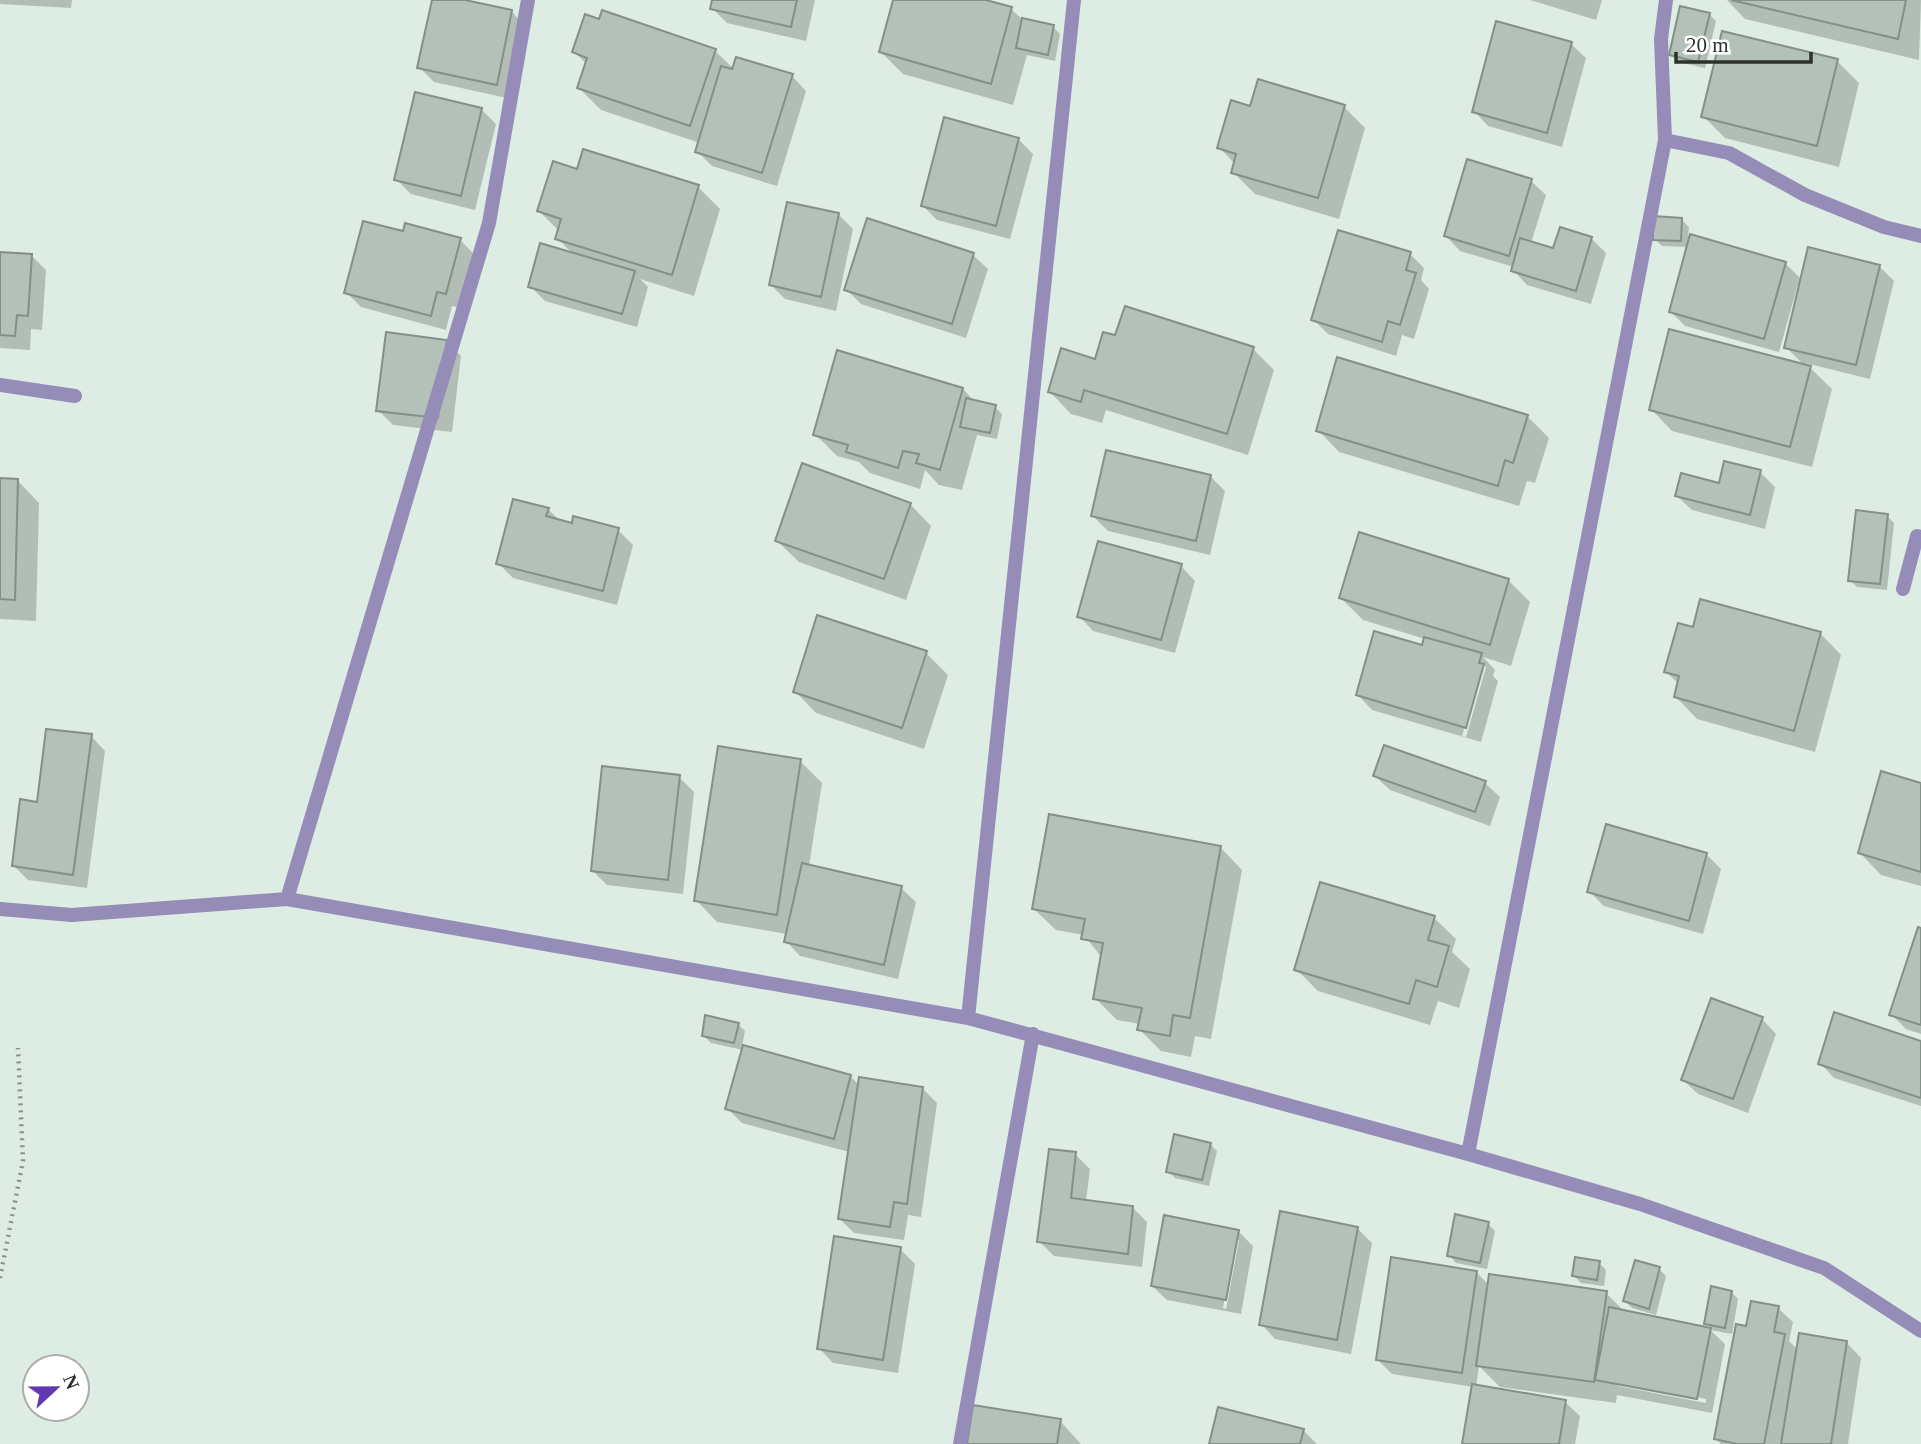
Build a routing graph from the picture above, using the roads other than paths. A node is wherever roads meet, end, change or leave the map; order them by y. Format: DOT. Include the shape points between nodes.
graph roads {
  1 [pos="528,0"];
  2 [pos="1074,0"];
  3 [pos="1666,0"];
  4 [pos="1665,140"];
  5 [pos="1921,236"];
  6 [pos="0,385"];
  7 [pos="75,396"];
  8 [pos="1921,537"];
  9 [pos="1903,589"];
  10 [pos="287,899"];
  11 [pos="0,909"];
  12 [pos="968,1018"];
  13 [pos="1033,1034"];
  14 [pos="1468,1154"];
  15 [pos="1921,1331"];
  16 [pos="960,1444"];
  1 -- 10 [label="street" via="489,223"];
  2 -- 12 [label="street"];
  3 -- 4 [label="street" via="1661,39"];
  4 -- 5 [label="street" via="1729,153 1805,195 1884,227"];
  4 -- 14 [label="street"];
  6 -- 7 [label="street"];
  8 -- 9 [label="street" via="1917,536"];
  10 -- 11 [label="street" via="72,915"];
  10 -- 12 [label="street"];
  12 -- 13 [label="street"];
  13 -- 14 [label="street"];
  13 -- 16 [label="street"];
  14 -- 15 [label="street" via="1640,1204 1824,1268"];
}
